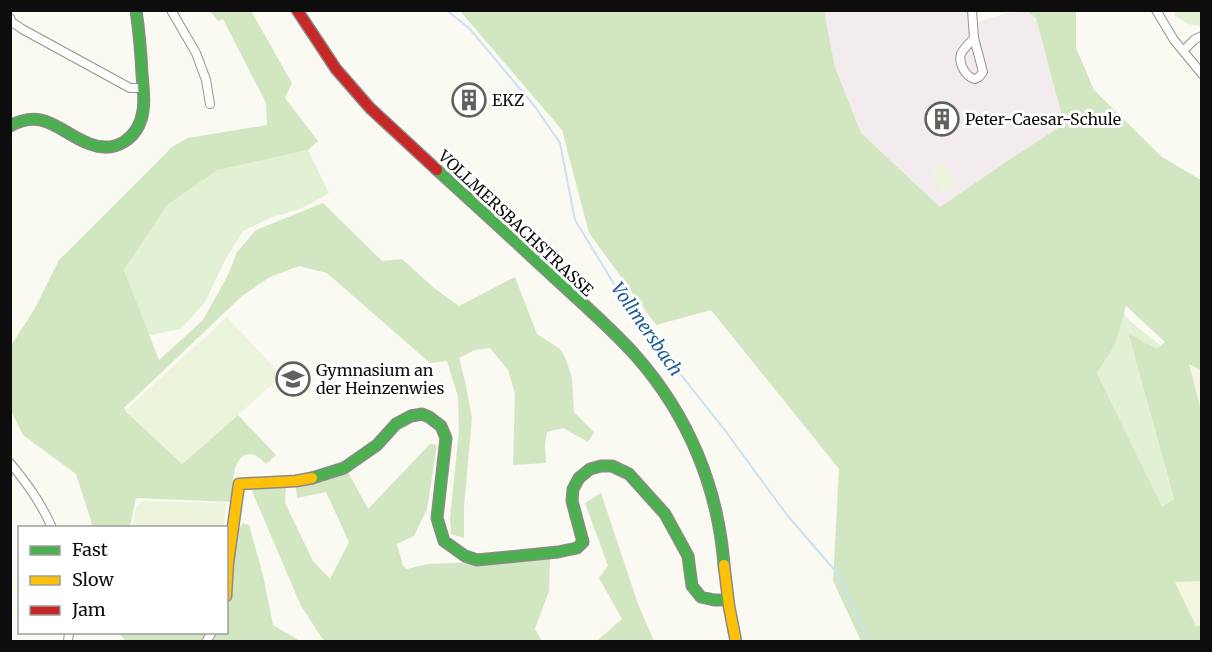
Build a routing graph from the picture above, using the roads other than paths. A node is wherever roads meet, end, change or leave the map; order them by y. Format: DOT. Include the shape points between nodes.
graph roads {
  1 [pos="136,10"];
  2 [pos="171,10"];
  3 [pos="297,10"];
  4 [pos="972,10"];
  5 [pos="1156,10"];
  6 [pos="10,18"];
  7 [pos="1202,36"];
  8 [pos="974,38"];
  9 [pos="1182,51"];
  10 [pos="1202,74"];
  11 [pos="143,88"];
  12 [pos="210,104"];
  13 [pos="10,126"];
  14 [pos="10,464"];
  15 [pos="51,526"];
  16 [pos="228,563"];
  17 [pos="728,600"];
  18 [pos="736,642"];
  1 -- 11 [label="street"];
  2 -- 12 [label="street" via="196,53"];
  3 -- 17 [label="street, VOLLMERSBACHSTRASSE" via="336,69 370,108 615,334 658,382 702,462 721,534"];
  4 -- 8 [label="street"];
  5 -- 9 [label="street"];
  6 -- 11 [label="street" via="22,29 130,88"];
  7 -- 9 [label="street"];
  9 -- 10 [label="street"];
  11 -- 13 [label="street" via="143,112 137,129 115,147 89,143 39,119 26,118"];
  14 -- 15 [label="street" via="32,491"];
  16 -- 17 [label="street" via="239,484 296,481 344,468 377,445 396,424 422,414 441,426 446,438 436,518 444,542 465,555 477,560 577,548 583,542 572,501 573,489 590,469 612,466 628,474 665,514 688,556 692,586 701,597"];
  17 -- 18 [label="street, VOLLMERSBACHSTRASSE"];
}
